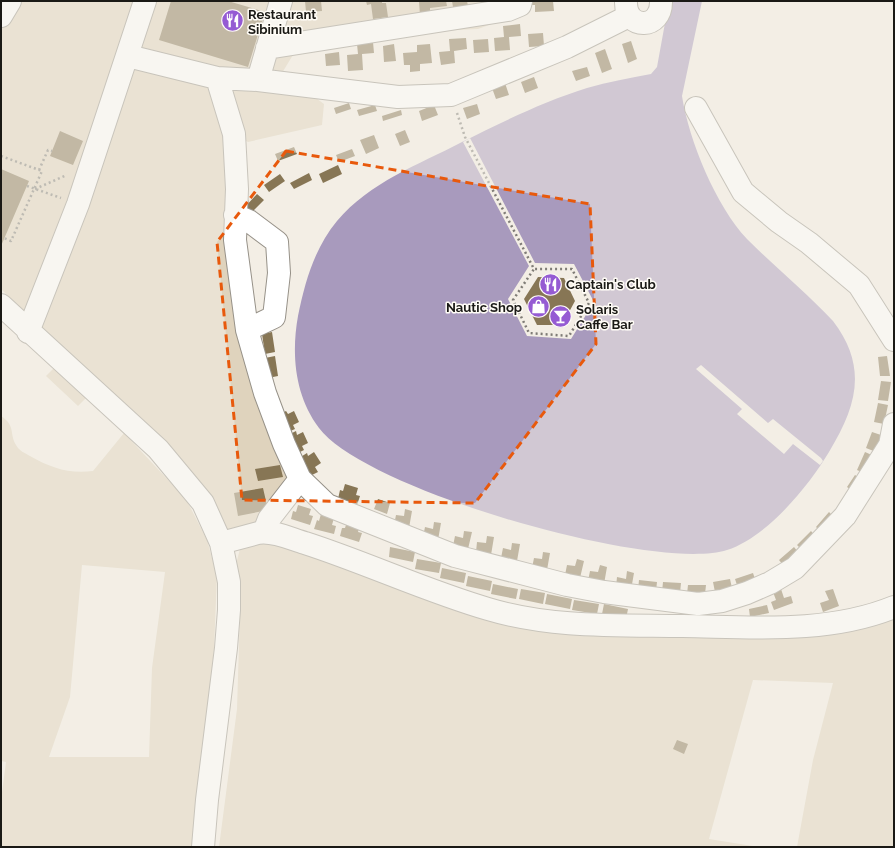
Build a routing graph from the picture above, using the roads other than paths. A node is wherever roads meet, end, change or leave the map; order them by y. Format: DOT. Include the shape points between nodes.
graph roads {
  1 [pos="10,1"];
  2 [pos="145,1"];
  3 [pos="281,1"];
  4 [pos="521,1"];
  5 [pos="661,1"];
  6 [pos="628,8"];
  7 [pos="1,16"];
  8 [pos="267,48"];
  9 [pos="128,56"];
  10 [pos="217,78"];
  11 [pos="258,80"];
  12 [pos="696,108"];
  13 [pos="235,215"];
  14 [pos="1,305"];
  15 [pos="248,330"];
  16 [pos="28,332"];
  17 [pos="894,340"];
  18 [pos="894,424"];
  19 [pos="892,445"];
  20 [pos="300,479"];
  21 [pos="264,532"];
  22 [pos="221,543"];
  23 [pos="894,607"];
  24 [pos="203,847"];
  1 -- 7 [label="street"];
  2 -- 9 [label="street"];
  3 -- 8 [label="street"];
  4 -- 8 [label="street" via="520,5 508,10"];
  5 -- 6 [label="street" via="659,15 648,23 634,21"];
  6 -- 11 [label="street" via="568,47 451,95 398,97"];
  8 -- 11 [label="street"];
  9 -- 10 [label="street"];
  9 -- 16 [label="street" via="78,204"];
  10 -- 11 [label="street"];
  10 -- 13 [label="street" via="234,134 237,189"];
  12 -- 17 [label="street" via="743,192 859,285"];
  13 -- 15 [label="street" via="235,240"];
  13 -- 15 [label="street" via="249,221 277,242 279,273 274,317"];
  14 -- 16 [label="street"];
  15 -- 20 [label="street" via="265,393"];
  16 -- 22 [label="street" via="158,449 203,503"];
  18 -- 19 [label="street"];
  19 -- 20 [label="street" via="845,516 795,568 747,593 722,601 698,604 604,592 455,556 327,505"];
  20 -- 21 [label="street" via="269,519"];
  21 -- 22 [label="street"];
  21 -- 23 [label="street" via="318,547 487,609 544,622 778,627 841,622"];
  22 -- 24 [label="street" via="228,582 229,610"];
}
